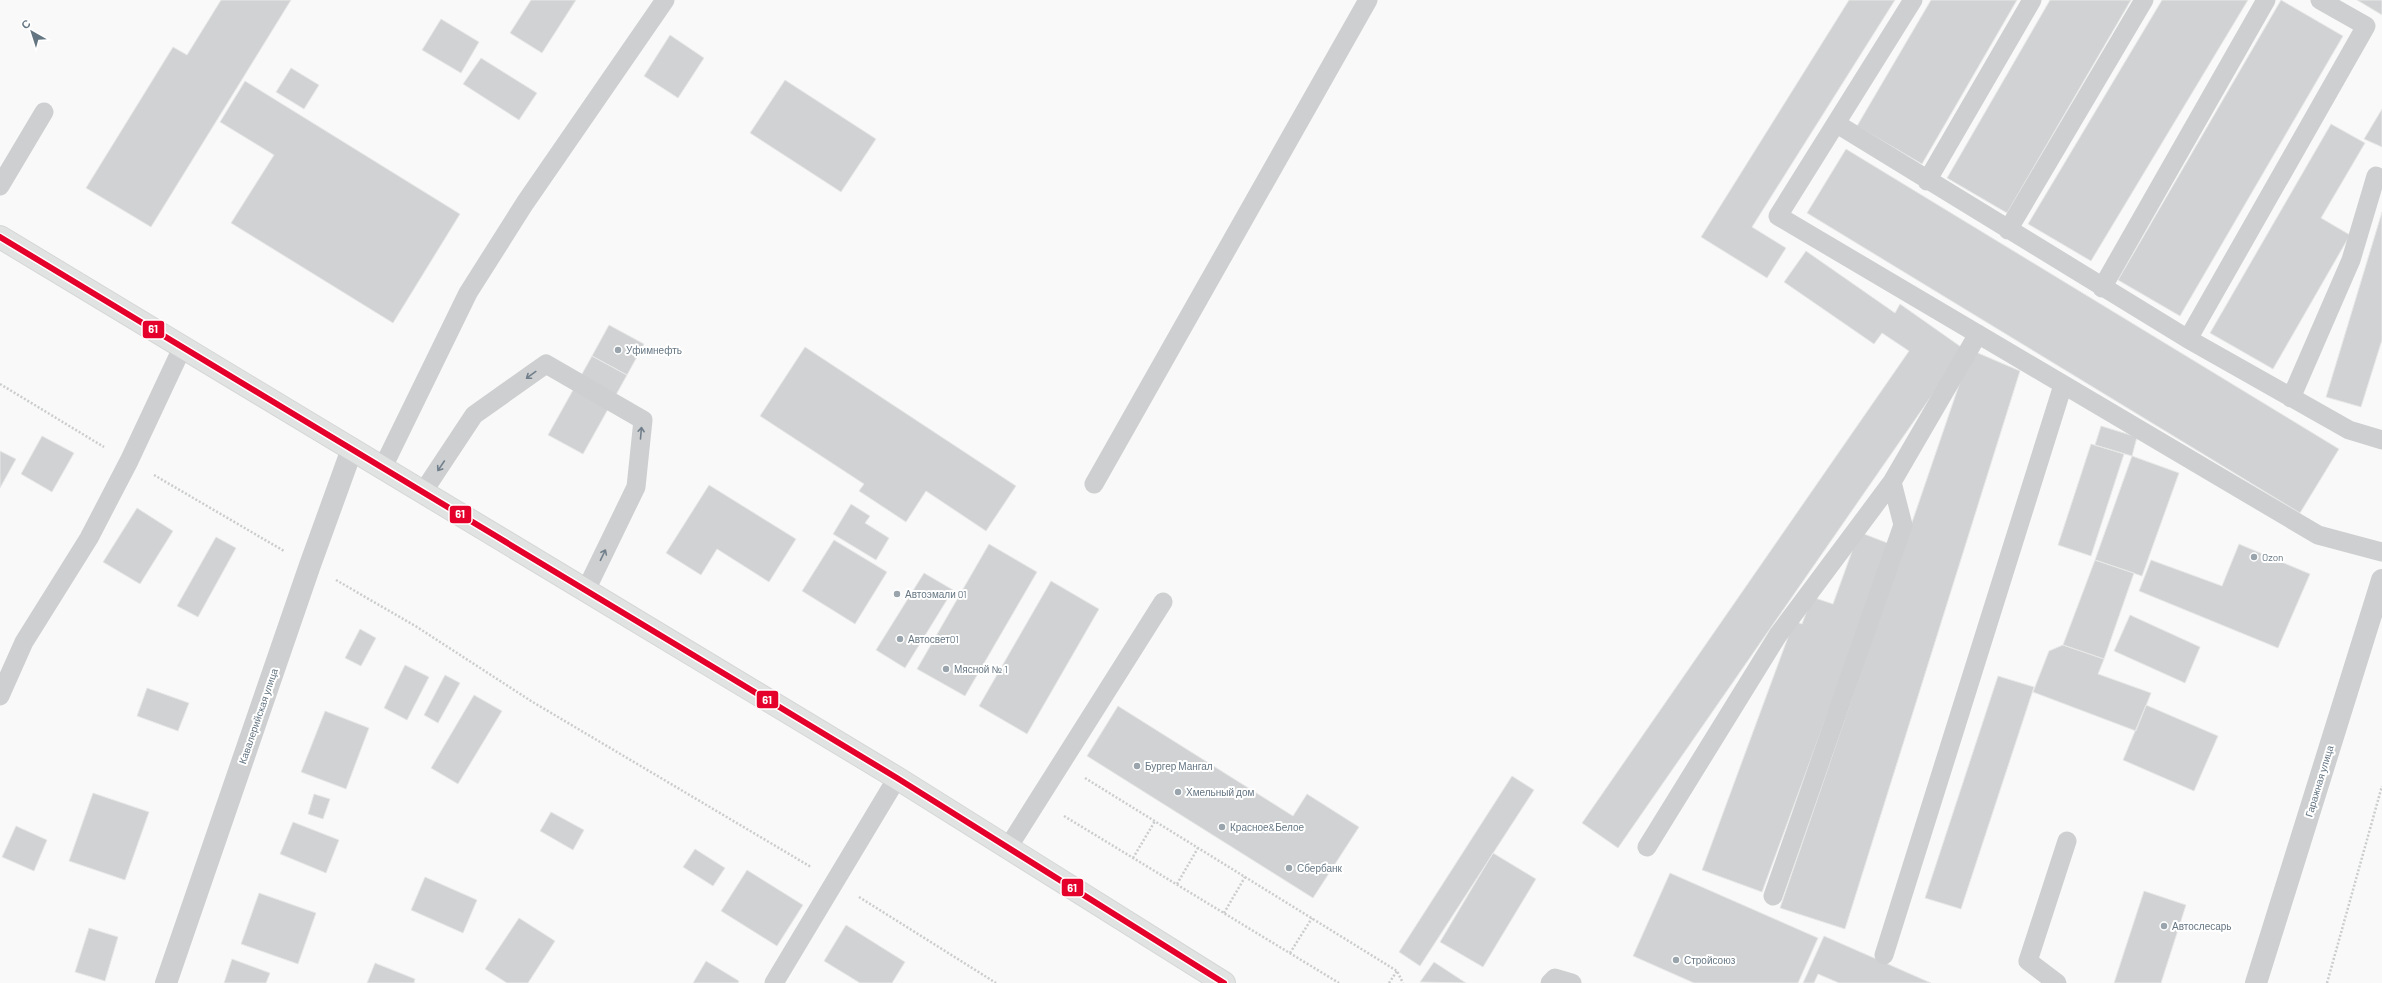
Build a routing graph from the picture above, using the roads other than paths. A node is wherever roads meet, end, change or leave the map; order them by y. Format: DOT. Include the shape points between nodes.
graph roads {
  1 [pos="665,0"];
  2 [pos="1368,0"];
  3 [pos="1913,0"];
  4 [pos="2032,0"];
  5 [pos="2144,0"];
  6 [pos="2266,0"];
  7 [pos="2320,0"];
  8 [pos="44,112"];
  9 [pos="1836,124"];
  10 [pos="2376,176"];
  11 [pos="1927,181"];
  12 [pos="0,186"];
  13 [pos="2008,230"];
  14 [pos="0,237"];
  15 [pos="2102,288"];
  16 [pos="1978,334"];
  17 [pos="2188,339"];
  18 [pos="182,346"];
  19 [pos="2063,385"];
  20 [pos="2291,398"];
  21 [pos="2382,440"];
  22 [pos="352,449"];
  23 [pos="383,467"];
  24 [pos="1892,482"];
  25 [pos="1094,484"];
  26 [pos="423,492"];
  27 [pos="2382,552"];
  28 [pos="2382,580"];
  29 [pos="586,590"];
  30 [pos="1163,602"];
  31 [pos="0,696"];
  32 [pos="897,778"];
  33 [pos="2067,841"];
  34 [pos="1009,846"];
  35 [pos="1647,847"];
  36 [pos="1773,896"];
  37 [pos="1884,955"];
  38 [pos="1212,980"];
  39 [pos="166,983"];
  40 [pos="774,983"];
  41 [pos="1550,983"];
  42 [pos="1572,983"];
  43 [pos="2057,983"];
  44 [pos="2256,983"];
  1 -- 23 [label="lane" via="526,203 468,293"];
  2 -- 25 [label="lane"];
  3 -- 9 [label="lane"];
  4 -- 11 [label="lane"];
  5 -- 13 [label="lane"];
  6 -- 15 [label="lane"];
  7 -- 17 [label="lane" via="2366,26"];
  8 -- 12 [label="lane"];
  9 -- 11 [label="lane"];
  9 -- 16 [label="lane" via="1778,216"];
  10 -- 20 [label="lane" via="2351,260"];
  11 -- 13 [label="lane"];
  13 -- 15 [label="lane"];
  14 -- 18 [label="main road"];
  15 -- 17 [label="lane"];
  16 -- 19 [label="lane"];
  16 -- 24 [label="lane"];
  17 -- 20 [label="lane"];
  18 -- 22 [label="main road"];
  18 -- 31 [label="lane" via="129,461 89,538 24,642"];
  19 -- 27 [label="lane" via="2318,535"];
  19 -- 37 [label="lane"];
  20 -- 21 [label="lane" via="2349,430"];
  22 -- 23 [label="main road"];
  22 -- 39 [label="street, Кавалерийская улица"];
  23 -- 26 [label="main road"];
  24 -- 35 [label="lane" via="1778,635"];
  24 -- 36 [label="lane" via="1903,525"];
  26 -- 29 [label="main road"];
  29 -- 26 [label="lane, one-way" via="636,487 643,420 546,364 474,416"];
  28 -- 44 [label="street, Гаражная улица"];
  29 -- 32 [label="main road"];
  30 -- 34 [label="lane"];
  32 -- 34 [label="main road"];
  32 -- 40 [label="lane"];
  33 -- 43 [label="lane" via="2028,961"];
  34 -- 38 [label="main road"];
  41 -- 42 [label="lane" via="1555,978"];
}
